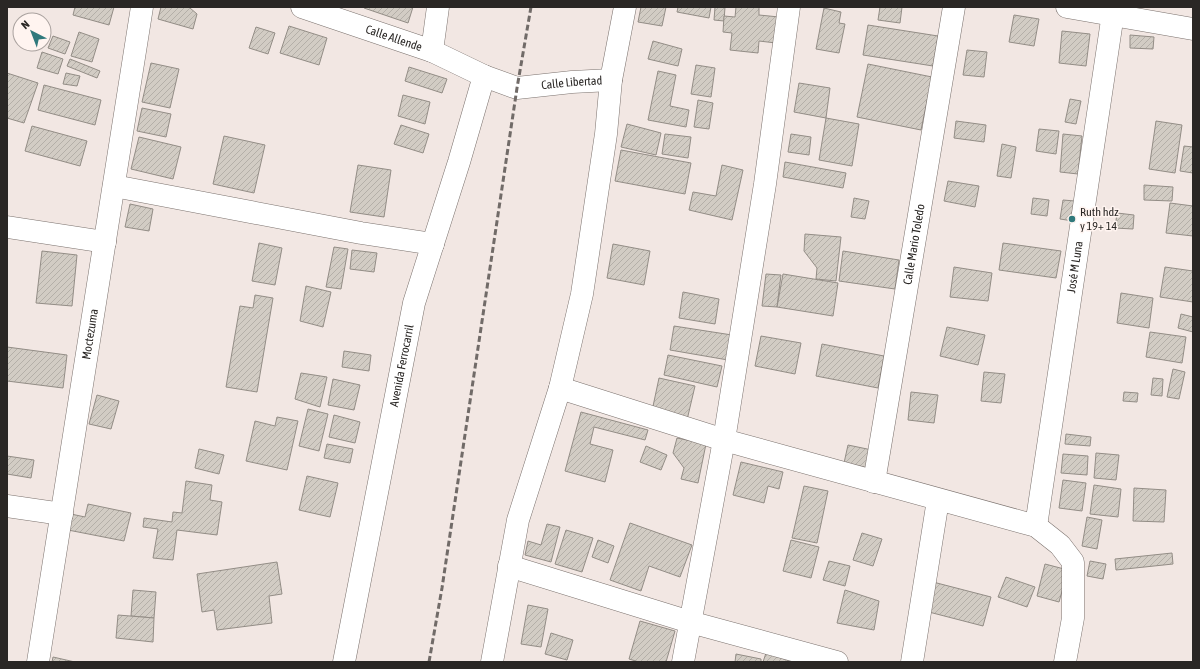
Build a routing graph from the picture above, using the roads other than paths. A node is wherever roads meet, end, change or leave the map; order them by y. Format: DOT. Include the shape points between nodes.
graph roads {
  1 [pos="142,7"];
  2 [pos="302,7"];
  3 [pos="438,7"];
  4 [pos="625,7"];
  5 [pos="789,7"];
  6 [pos="954,7"];
  7 [pos="1067,7"];
  8 [pos="1114,11"];
  9 [pos="1193,29"];
  10 [pos="432,51"];
  11 [pos="484,76"];
  12 [pos="611,80"];
  13 [pos="114,186"];
  14 [pos="7,227"];
  15 [pos="105,242"];
  16 [pos="433,244"];
  17 [pos="560,388"];
  18 [pos="724,440"];
  19 [pos="874,482"];
  20 [pos="938,500"];
  21 [pos="7,506"];
  22 [pos="62,514"];
  23 [pos="1036,526"];
  24 [pos="509,566"];
  25 [pos="690,622"];
  26 [pos="38,662"];
  27 [pos="344,662"];
  28 [pos="492,662"];
  29 [pos="683,662"];
  30 [pos="837,662"];
  31 [pos="912,662"];
  32 [pos="1065,662"];
  1 -- 13 [label="street, Moctezuma"];
  2 -- 10 [label="street, Calle Allende"];
  3 -- 10 [label="street"];
  4 -- 12 [label="street, Calle Libertad"];
  5 -- 18 [label="street" via="765,184"];
  6 -- 19 [label="street, Calle Mario Toledo"];
  7 -- 8 [label="street"];
  8 -- 9 [label="street"];
  8 -- 23 [label="street, José M Luna"];
  10 -- 11 [label="street, Calle Allende"];
  11 -- 12 [label="street, Calle Libertad" via="517,88"];
  11 -- 16 [label="street, Avenida Ferrocarril"];
  12 -- 17 [label="street" via="606,134 584,278"];
  13 -- 15 [label="street, Moctezuma"];
  13 -- 16 [label="street"];
  14 -- 15 [label="street"];
  15 -- 22 [label="street, Moctezuma"];
  16 -- 27 [label="street, Avenida Ferrocarril" via="414,303"];
  17 -- 18 [label="street"];
  17 -- 24 [label="street" via="518,520"];
  18 -- 19 [label="street"];
  18 -- 25 [label="street"];
  19 -- 20 [label="street"];
  20 -- 23 [label="street"];
  20 -- 31 [label="street"];
  21 -- 22 [label="street"];
  22 -- 26 [label="street, Moctezuma"];
  23 -- 32 [label="street" via="1060,545 1073,562 1073,618"];
  24 -- 25 [label="street"];
  24 -- 28 [label="street"];
  25 -- 29 [label="street"];
  25 -- 30 [label="street"];
}
